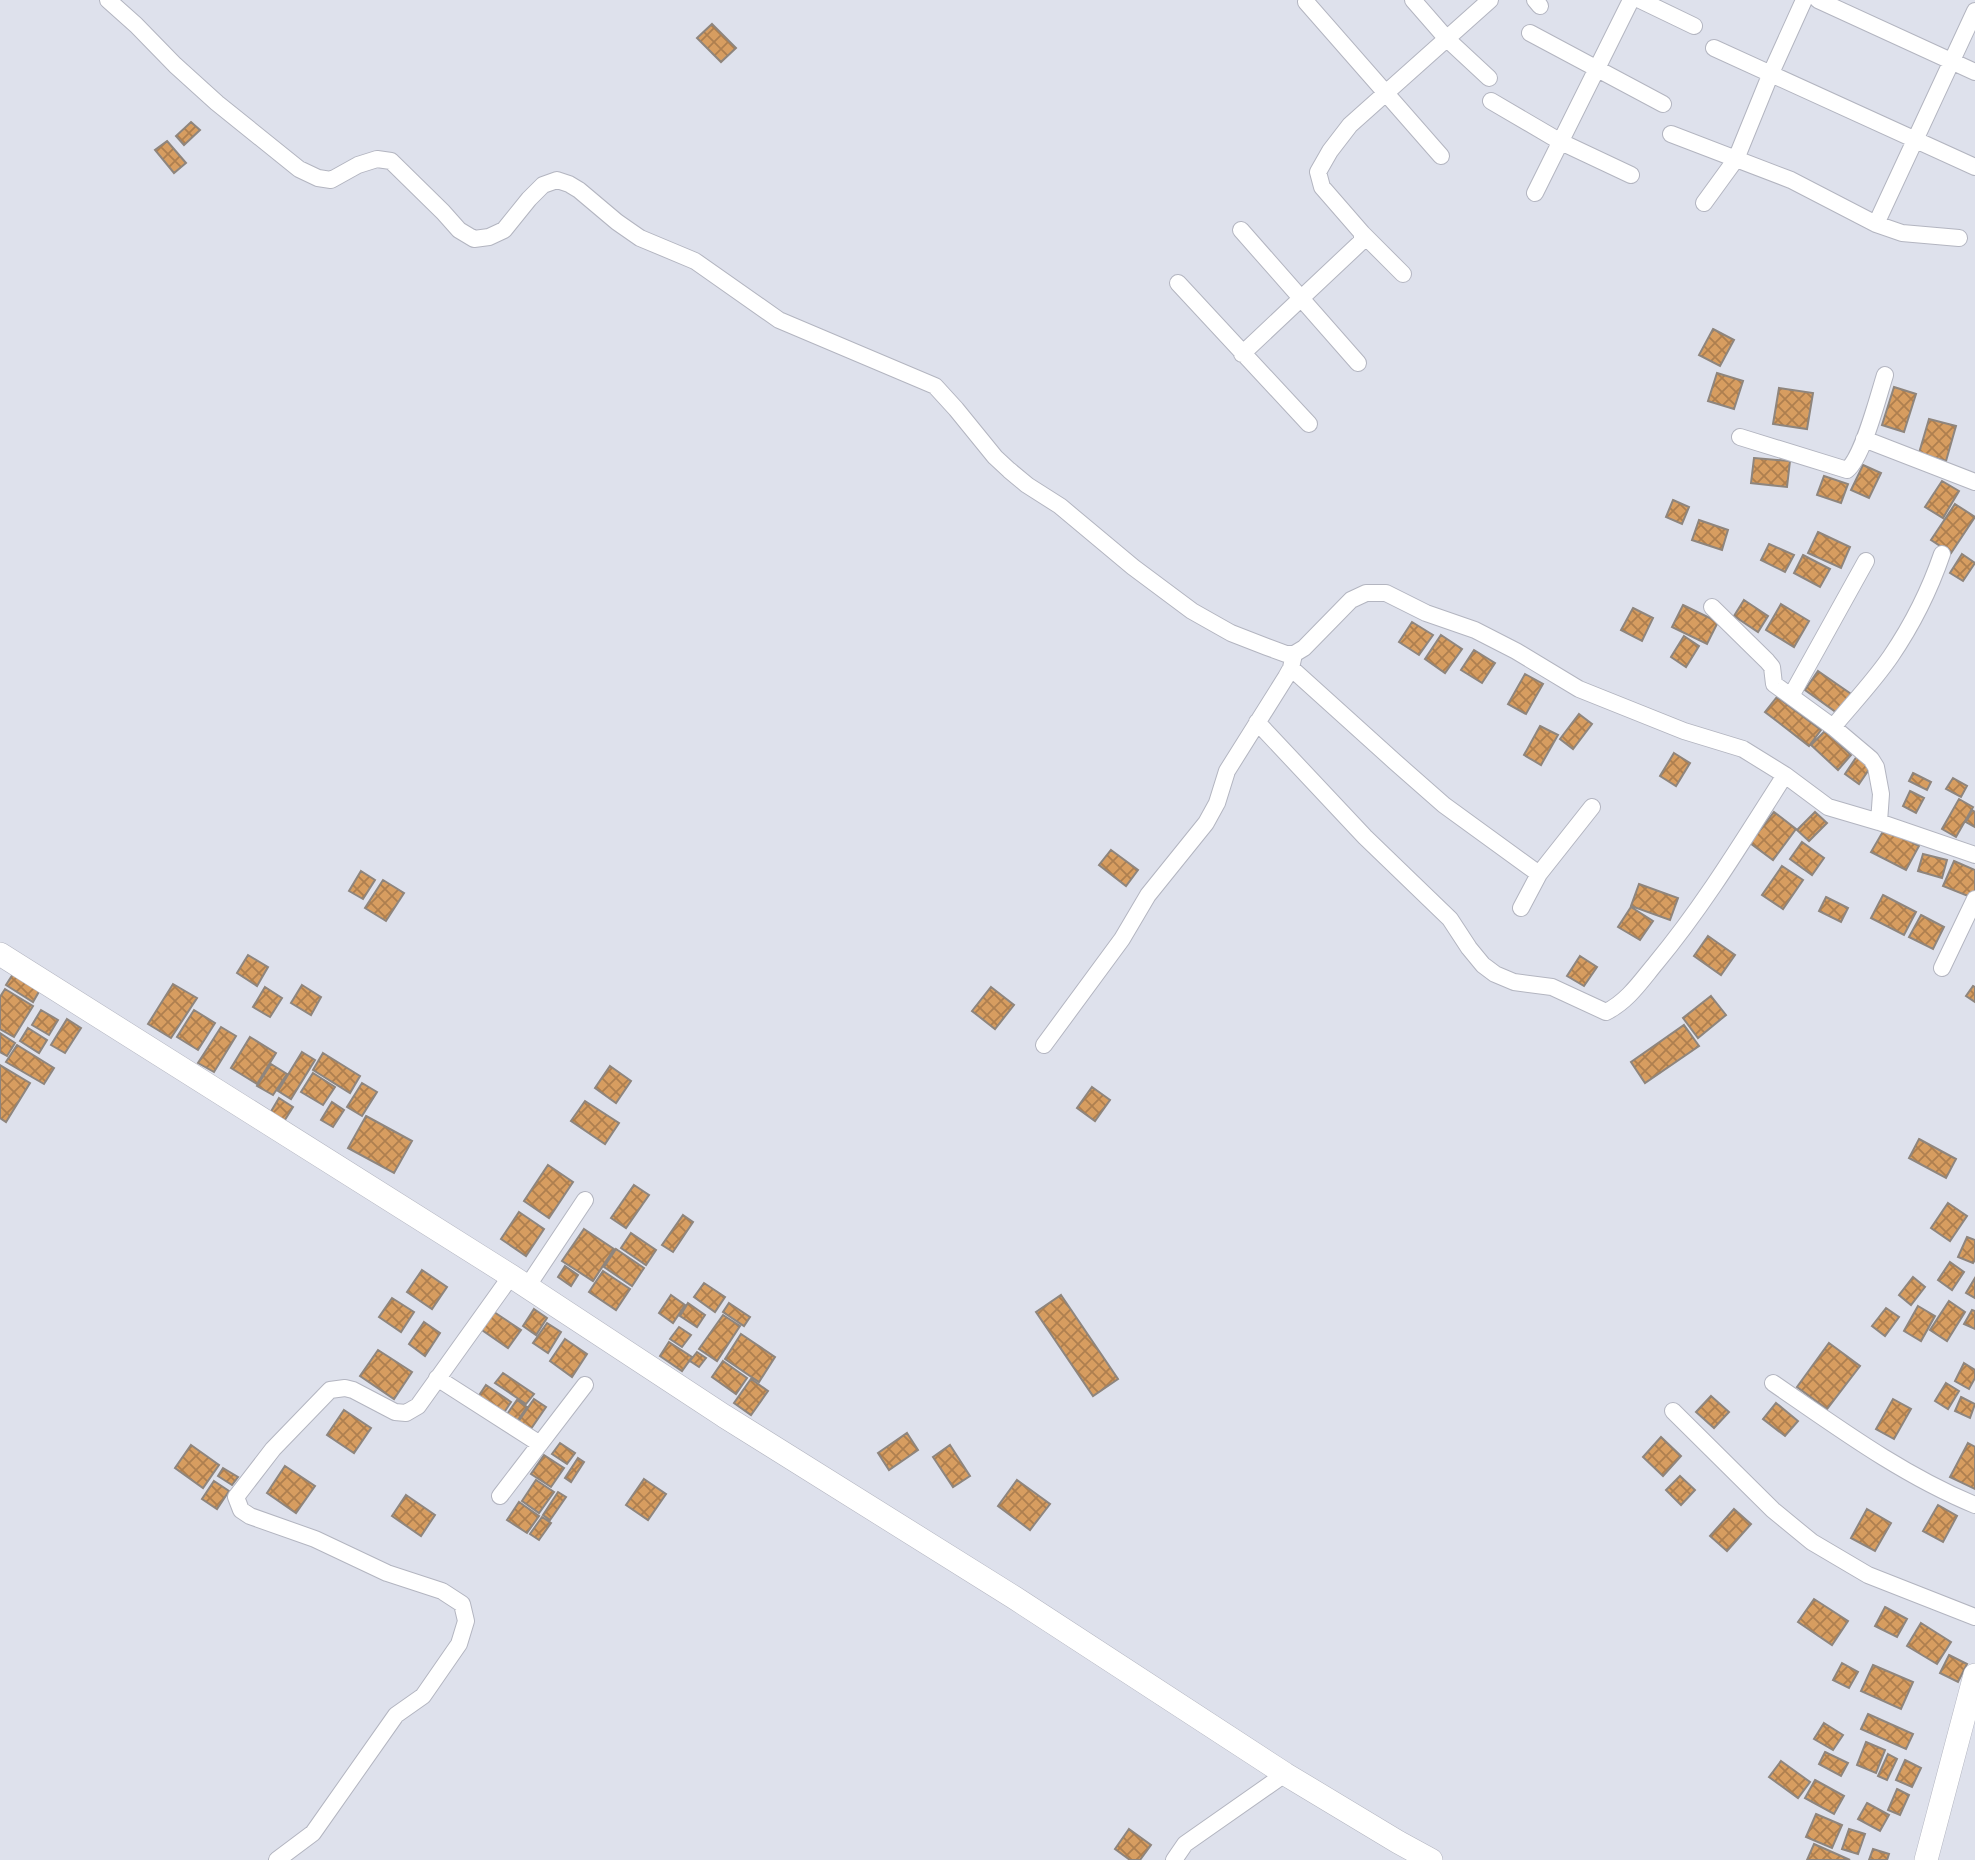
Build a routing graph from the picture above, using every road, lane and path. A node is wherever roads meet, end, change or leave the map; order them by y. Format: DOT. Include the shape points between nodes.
graph roads {
  1 [pos="108,0"];
  2 [pos="1413,0"];
  3 [pos="1490,0"];
  4 [pos="1631,0"];
  5 [pos="1640,0"];
  6 [pos="1804,0"];
  7 [pos="1818,0"];
  8 [pos="1306,2"];
  9 [pos="1975,11"];
  10 [pos="1694,26"];
  11 [pos="1530,33"];
  12 [pos="1447,39"];
  13 [pos="1714,48"];
  14 [pos="1952,61"];
  15 [pos="1597,69"];
  16 [pos="1975,72"];
  17 [pos="1771,73"];
  18 [pos="1489,78"];
  19 [pos="1386,94"];
  20 [pos="1491,101"];
  21 [pos="1663,104"];
  22 [pos="1671,134"];
  23 [pos="1916,139"];
  24 [pos="1561,142"];
  25 [pos="1441,156"];
  26 [pos="1736,159"];
  27 [pos="1975,167"];
  28 [pos="1631,175"];
  29 [pos="1535,193"];
  30 [pos="1704,203"];
  31 [pos="1876,224"];
  32 [pos="1241,230"];
  33 [pos="1362,233"];
  34 [pos="1959,238"];
  35 [pos="1403,274"];
  36 [pos="1178,284"];
  37 [pos="1300,299"];
  38 [pos="1242,354"];
  39 [pos="1358,363"];
  40 [pos="1885,375"];
  41 [pos="1309,424"];
  42 [pos="1740,437"];
  43 [pos="1864,439"];
  44 [pos="1975,482"];
  45 [pos="1942,554"];
  46 [pos="1866,561"];
  47 [pos="1712,607"];
  48 [pos="1292,661"];
  49 [pos="1791,696"];
  50 [pos="1258,722"];
  51 [pos="1833,727"];
  52 [pos="1786,775"];
  53 [pos="1592,807"];
  54 [pos="1880,822"];
  55 [pos="1975,855"];
  56 [pos="1539,874"];
  57 [pos="1975,899"];
  58 [pos="1521,908"];
  59 [pos="0,954"];
  60 [pos="1942,968"];
  61 [pos="1044,1045"];
  62 [pos="584,1200"];
  63 [pos="519,1281"];
  64 [pos="437,1378"];
  65 [pos="1773,1383"];
  66 [pos="585,1385"];
  67 [pos="1673,1411"];
  68 [pos="540,1444"];
  69 [pos="500,1496"];
  70 [pos="1975,1505"];
  71 [pos="1975,1617"];
  72 [pos="1975,1675"];
  73 [pos="1284,1774"];
  74 [pos="276,1860"];
  75 [pos="1174,1860"];
  76 [pos="1431,1860"];
  77 [pos="1926,1860"];
  1 -- 48 [label="street" via="217,103 299,169 318,178 331,180 377,159 391,161 459,230 474,239 504,230 543,185 557,180 569,184 639,238 695,261 779,320 935,386 1009,470 1133,567 1192,611 1231,633 1286,653"];
  2 -- 12 [label="street"];
  3 -- 12 [label="street"];
  4 -- 15 [label="street"];
  5 -- 10 [label="street"];
  6 -- 17 [label="street"];
  7 -- 14 [label="street"];
  8 -- 19 [label="street"];
  9 -- 14 [label="street"];
  11 -- 15 [label="street"];
  12 -- 18 [label="street"];
  12 -- 19 [label="street"];
  13 -- 17 [label="street"];
  14 -- 16 [label="street"];
  14 -- 23 [label="street"];
  15 -- 21 [label="street"];
  15 -- 24 [label="street"];
  17 -- 23 [label="street"];
  17 -- 26 [label="street"];
  19 -- 25 [label="street"];
  19 -- 33 [label="street" via="1350,125 1318,172 1322,187"];
  20 -- 24 [label="street"];
  22 -- 26 [label="street"];
  23 -- 27 [label="street"];
  23 -- 31 [label="street"];
  24 -- 28 [label="street"];
  24 -- 29 [label="street"];
  26 -- 30 [label="street"];
  26 -- 31 [label="street" via="1791,180"];
  31 -- 34 [label="street" via="1902,233"];
  32 -- 37 [label="street"];
  33 -- 35 [label="street"];
  33 -- 37 [label="street" via="1359,246"];
  36 -- 38 [label="street"];
  37 -- 38 [label="street"];
  37 -- 39 [label="street"];
  38 -- 41 [label="street"];
  40 -- 43 [label="street"];
  42 -- 43 [label="street" via="1847,470"];
  43 -- 44 [label="street"];
  45 -- 51 [label="street" via="1891,657"];
  46 -- 49 [label="street"];
  47 -- 49 [label="street" via="1767,661 1774,684"];
  48 -- 50 [label="street"];
  48 -- 52 [label="street" via="1351,600 1366,593 1386,593 1475,630 1579,689 1743,749"];
  48 -- 56 [label="street" via="1444,805"];
  49 -- 51 [label="street"];
  50 -- 52 [label="street" via="1365,837 1450,919 1483,965 1514,982 1552,987 1606,1012 1630,994 1684,929"];
  50 -- 61 [label="street" via="1227,771 1206,822 1148,895 1122,939"];
  51 -- 54 [label="street" via="1876,766"];
  52 -- 54 [label="street" via="1828,807"];
  53 -- 56 [label="street"];
  54 -- 55 [label="street"];
  56 -- 58 [label="street"];
  57 -- 60 [label="street"];
  59 -- 63 [label="street"];
  62 -- 63 [label="street"];
  63 -- 64 [label="street"];
  63 -- 73 [label="street"];
  64 -- 68 [label="street"];
  64 -- 74 [label="street" via="418,1406 406,1413 353,1390 330,1390 273,1449 236,1497 241,1510 250,1516 442,1591 462,1604 466,1621 459,1644 423,1696 396,1715 313,1833"];
  65 -- 70 [label="street" via="1856,1440"];
  66 -- 68 [label="street"];
  67 -- 71 [label="street" via="1812,1542 1868,1575"];
  68 -- 69 [label="street"];
  72 -- 77 [label="street"];
  73 -- 75 [label="street" via="1185,1844"];
  73 -- 76 [label="street"];
}
